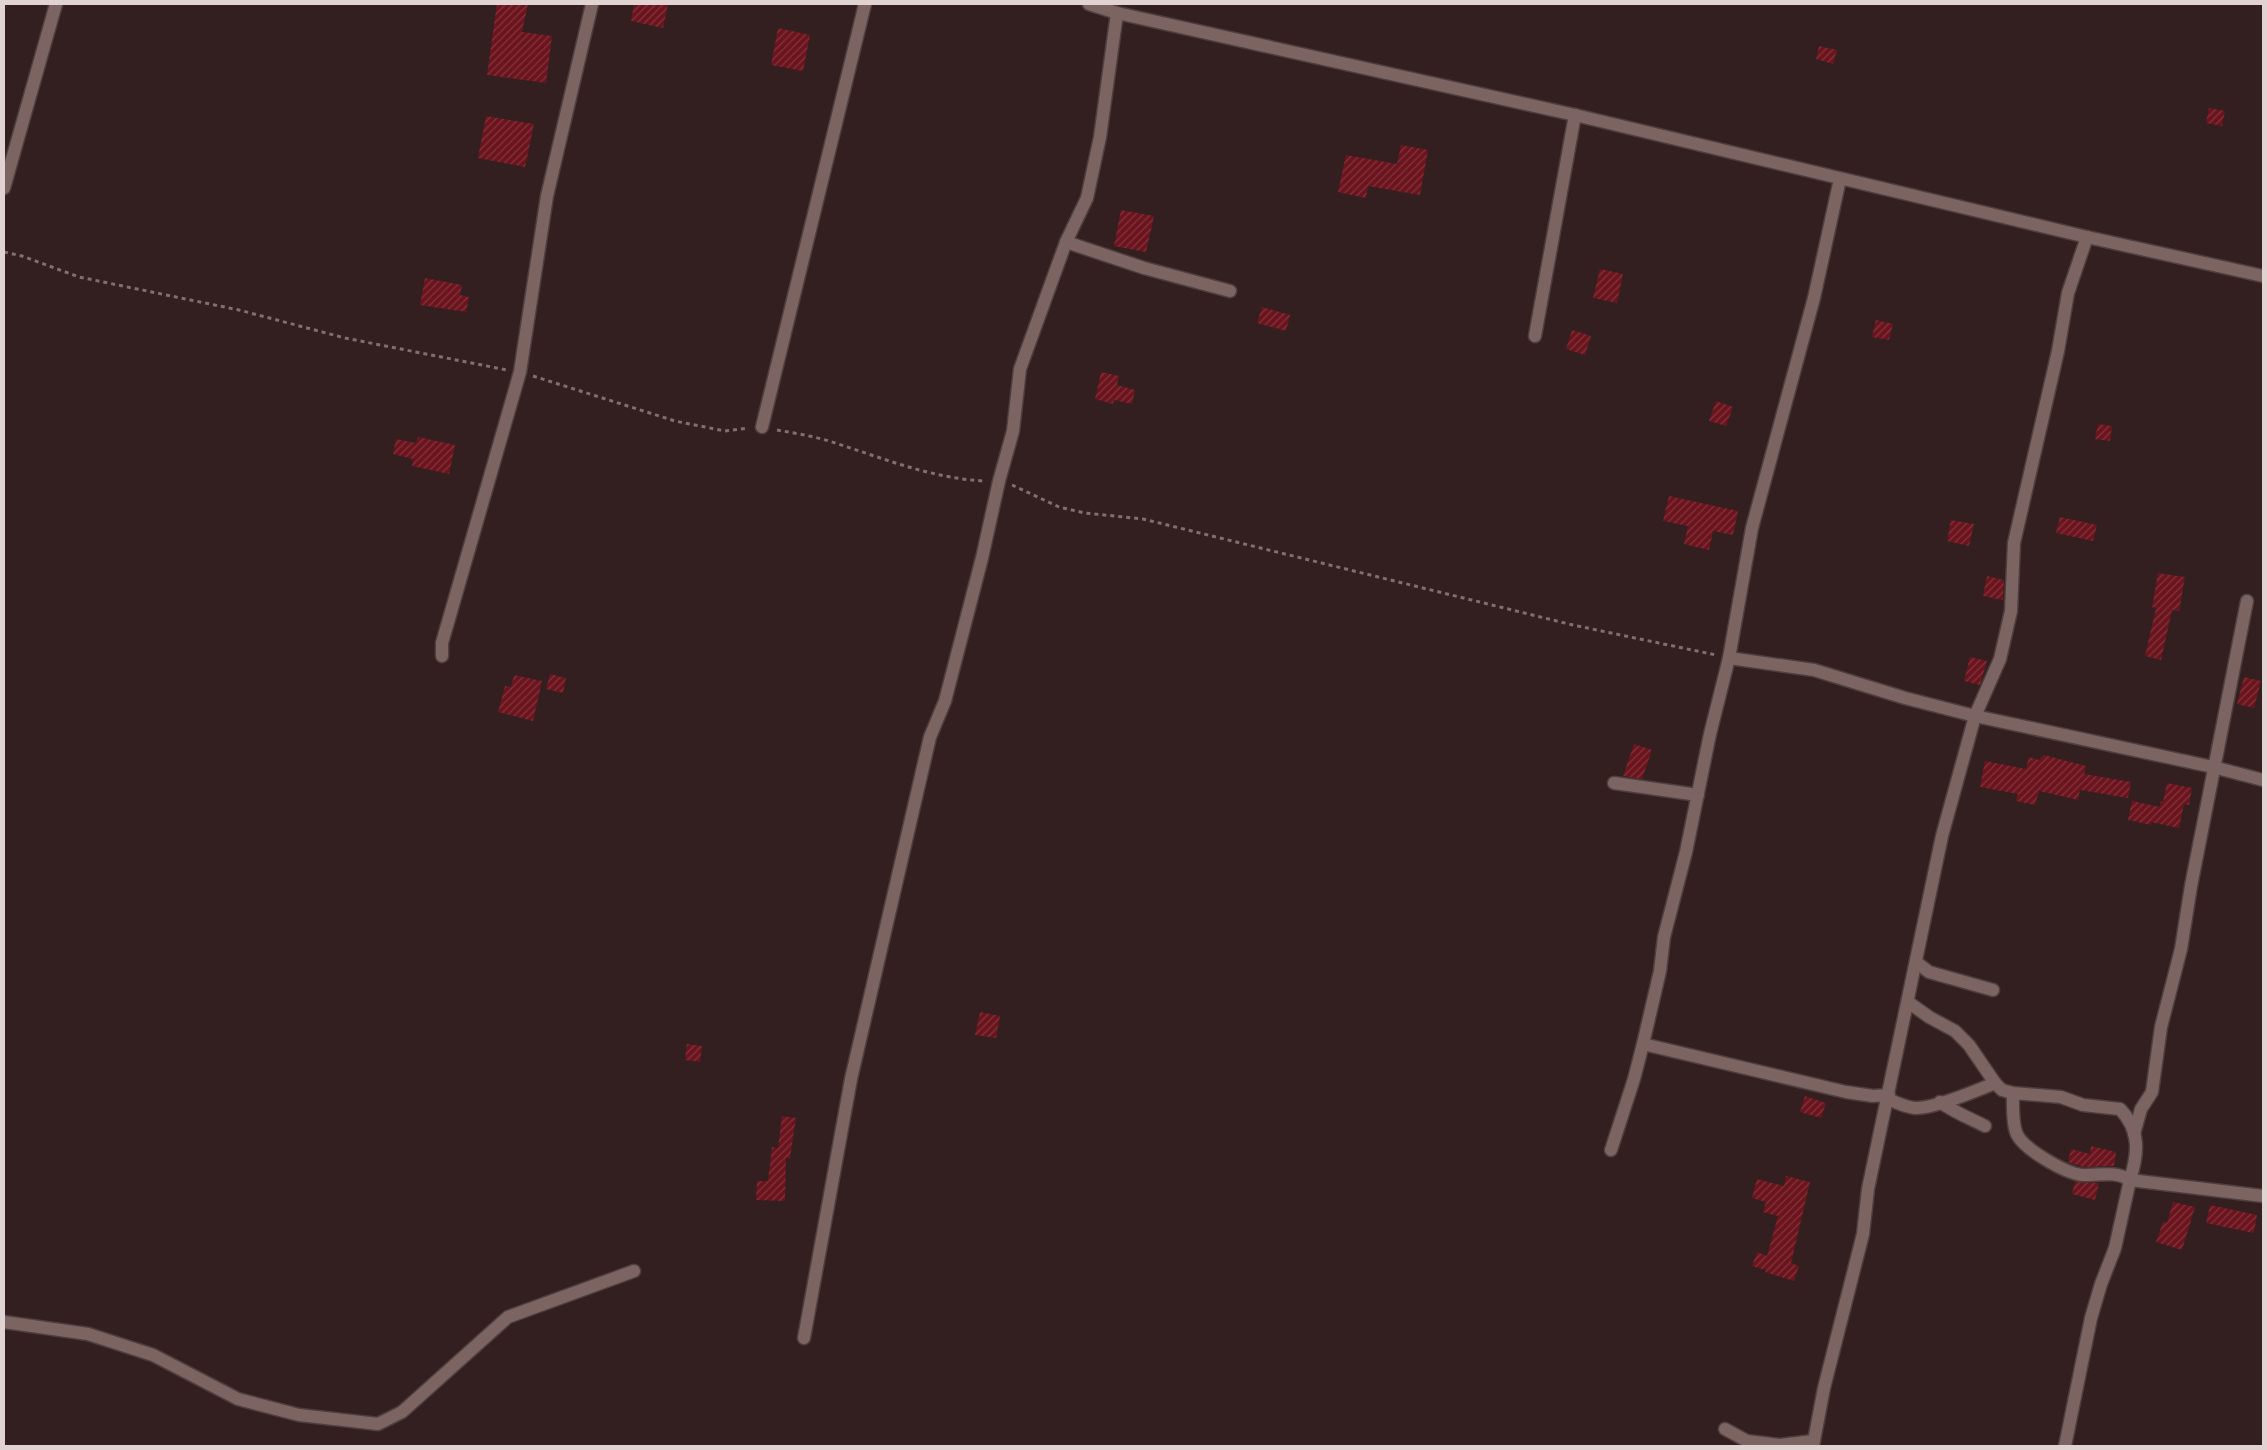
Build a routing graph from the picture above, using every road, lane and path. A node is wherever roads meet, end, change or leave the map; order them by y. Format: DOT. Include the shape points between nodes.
graph roads {
  1 [pos="56,4"];
  2 [pos="592,4"];
  3 [pos="865,4"];
  4 [pos="1088,4"];
  5 [pos="1117,13"];
  6 [pos="1576,115"];
  7 [pos="1840,179"];
  8 [pos="4,188"];
  9 [pos="2087,237"];
  10 [pos="1066,242"];
  11 [pos="4,252"];
  12 [pos="2263,276"];
  13 [pos="1230,291"];
  14 [pos="1535,336"];
  15 [pos="520,372"];
  16 [pos="762,427"];
  17 [pos="999,481"];
  18 [pos="2247,601"];
  19 [pos="442,656"];
  20 [pos="1729,658"];
  21 [pos="1975,716"];
  22 [pos="2213,767"];
  23 [pos="2263,780"];
  24 [pos="1614,783"];
  25 [pos="1698,795"];
  26 [pos="1916,962"];
  27 [pos="1993,990"];
  28 [pos="1908,1002"];
  29 [pos="1643,1044"];
  30 [pos="1995,1083"];
  31 [pos="2013,1093"];
  32 [pos="1889,1097"];
  33 [pos="1940,1102"];
  34 [pos="1984,1126"];
  35 [pos="2134,1134"];
  36 [pos="1611,1150"];
  37 [pos="2130,1180"];
  38 [pos="2263,1196"];
  39 [pos="634,1271"];
  40 [pos="4,1322"];
  41 [pos="804,1338"];
  42 [pos="1725,1429"];
  43 [pos="1813,1444"];
  44 [pos="2065,1446"];
  1 -- 8 [label="street"];
  2 -- 15 [label="street" via="547,196"];
  3 -- 16 [label="street"];
  4 -- 5 [label="street"];
  5 -- 6 [label="street"];
  5 -- 10 [label="street" via="1100,137 1087,198"];
  6 -- 7 [label="street"];
  6 -- 14 [label="street"];
  7 -- 9 [label="street"];
  7 -- 20 [label="street" via="1814,298 1752,528"];
  9 -- 12 [label="street"];
  9 -- 21 [label="street" via="2068,293 2014,543 2011,611 2000,659"];
  10 -- 13 [label="street" via="1144,268"];
  10 -- 17 [label="street" via="1020,368 1013,432"];
  11 -- 15 [label="path" via="79,277 239,310 364,342"];
  15 -- 16 [label="path" via="675,420 724,431"];
  15 -- 19 [label="street" via="442,643"];
  16 -- 17 [label="path" via="828,440 891,463 959,480"];
  17 -- 20 [label="path" via="1059,507 1143,519 1573,625"];
  17 -- 41 [label="street" via="945,701 930,737 851,1079"];
  18 -- 22 [label="street"];
  20 -- 21 [label="street" via="1814,670"];
  20 -- 25 [label="street"];
  21 -- 22 [label="street"];
  21 -- 26 [label="street" via="1942,836"];
  22 -- 23 [label="street"];
  22 -- 35 [label="street" via="2190,886 2182,950 2162,1027 2152,1092 2141,1109"];
  24 -- 25 [label="street"];
  25 -- 29 [label="street" via="1664,937 1660,972"];
  26 -- 27 [label="street" via="1929,972"];
  26 -- 28 [label="street"];
  28 -- 30 [label="street" via="1955,1031"];
  28 -- 32 [label="street"];
  29 -- 32 [label="street" via="1846,1092"];
  29 -- 36 [label="street"];
  30 -- 31 [label="street" via="2002,1090"];
  30 -- 33 [label="street" via="1960,1098"];
  31 -- 35 [label="street" via="2061,1097 2120,1110"];
  31 -- 37 [label="street" via="2016,1132 2022,1142 2073,1174 2111,1173"];
  32 -- 33 [label="street" via="1905,1106 1917,1108"];
  32 -- 43 [label="street" via="1868,1189 1863,1234"];
  33 -- 34 [label="street"];
  35 -- 37 [label="street" via="2138,1144 2137,1159"];
  37 -- 38 [label="street"];
  37 -- 44 [label="street" via="2115,1248 2091,1318"];
  39 -- 40 [label="street" via="508,1317 402,1412 378,1424 299,1415 238,1399 153,1354 88,1334"];
  42 -- 43 [label="street" via="1747,1441"];
}
